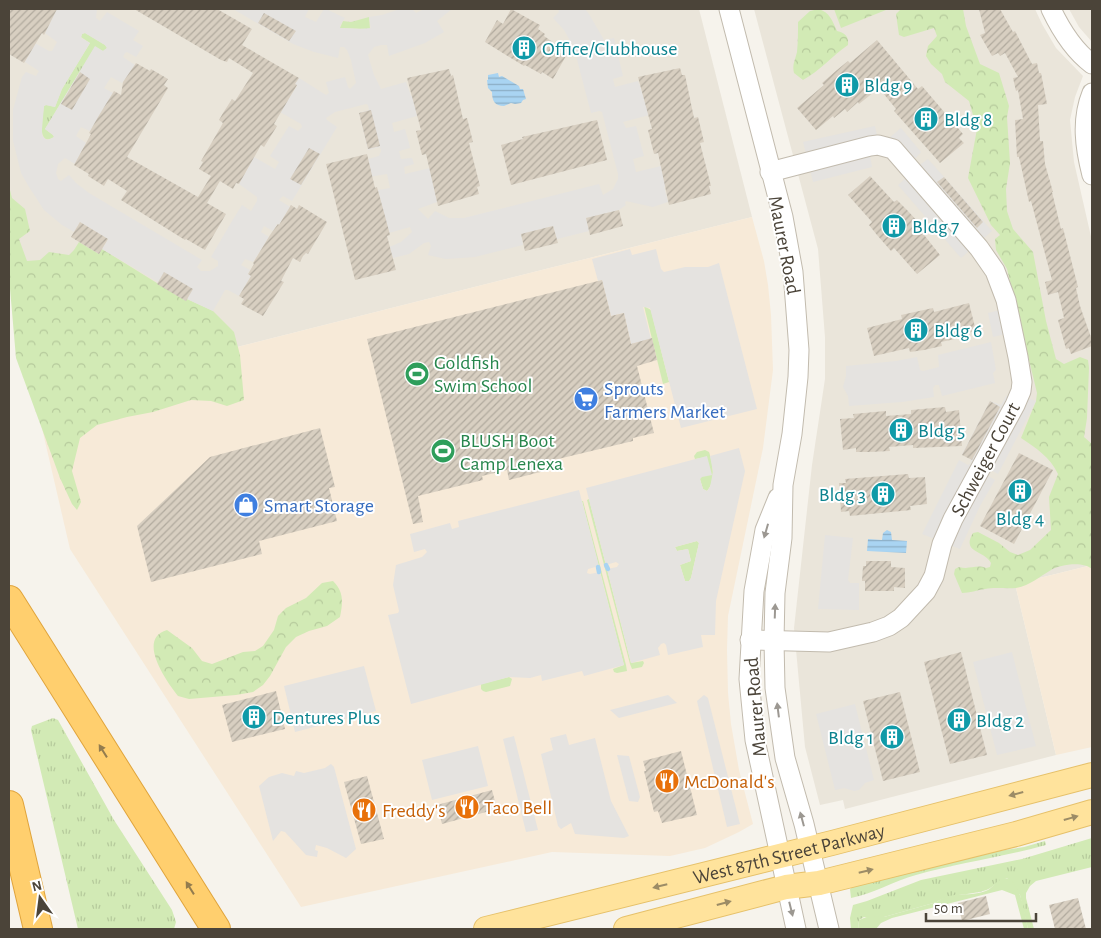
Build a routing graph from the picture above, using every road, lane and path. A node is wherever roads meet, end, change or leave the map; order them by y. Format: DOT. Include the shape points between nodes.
graph roads {
  1 [pos="729,9"];
  2 [pos="1052,9"];
  3 [pos="1092,64"];
  4 [pos="1092,93"];
  5 [pos="770,172"];
  6 [pos="1092,176"];
  7 [pos="784,485"];
  8 [pos="9,600"];
  9 [pos="750,640"];
  10 [pos="774,641"];
  11 [pos="1092,774"];
  12 [pos="9,805"];
  13 [pos="1092,812"];
  14 [pos="809,848"];
  15 [pos="779,855"];
  16 [pos="818,883"];
  17 [pos="786,887"];
  18 [pos="38,929"];
  19 [pos="216,929"];
  20 [pos="486,929"];
  21 [pos="626,929"];
  22 [pos="796,929"];
  23 [pos="829,929"];
  1 -- 5 [label="street, Maurer Road"];
  2 -- 3 [label="street" via="1068,40"];
  4 -- 6 [label="street" via="1085,130"];
  5 -- 7 [label="street, Maurer Road" via="783,217 793,272 799,350"];
  5 -- 10 [label="street, Schweiger Court" via="870,146 893,149 979,248 994,271 1006,300 1022,382 1015,404 953,519 942,544 934,576 926,591 902,618 873,632 829,642"];
  7 -- 9 [label="street, Maurer Road, one-way" via="765,530 754,591"];
  10 -- 7 [label="street, Maurer Road, one-way"];
  19 -- 8 [label="highway, one-way"];
  9 -- 10 [label="street, Schweiger Court"];
  9 -- 15 [label="street, Maurer Road" via="749,679 755,740"];
  14 -- 10 [label="street, Maurer Road, one-way" via="781,735"];
  11 -- 14 [label="main road, West 87th Street Parkway, one-way"];
  12 -- 18 [label="highway"];
  16 -- 13 [label="main road, West 87th Street Parkway, one-way"];
  14 -- 15 [label="main road, West 87th Street Parkway"];
  14 -- 16 [label="street, Maurer Road"];
  15 -- 17 [label="street, Maurer Road"];
  15 -- 20 [label="main road, West 87th Street Parkway, one-way"];
  16 -- 17 [label="main road, West 87th Street Parkway"];
  16 -- 23 [label="street, Maurer Road"];
  21 -- 17 [label="main road, West 87th Street Parkway, one-way"];
  17 -- 22 [label="street, Maurer Road, one-way"];
}
